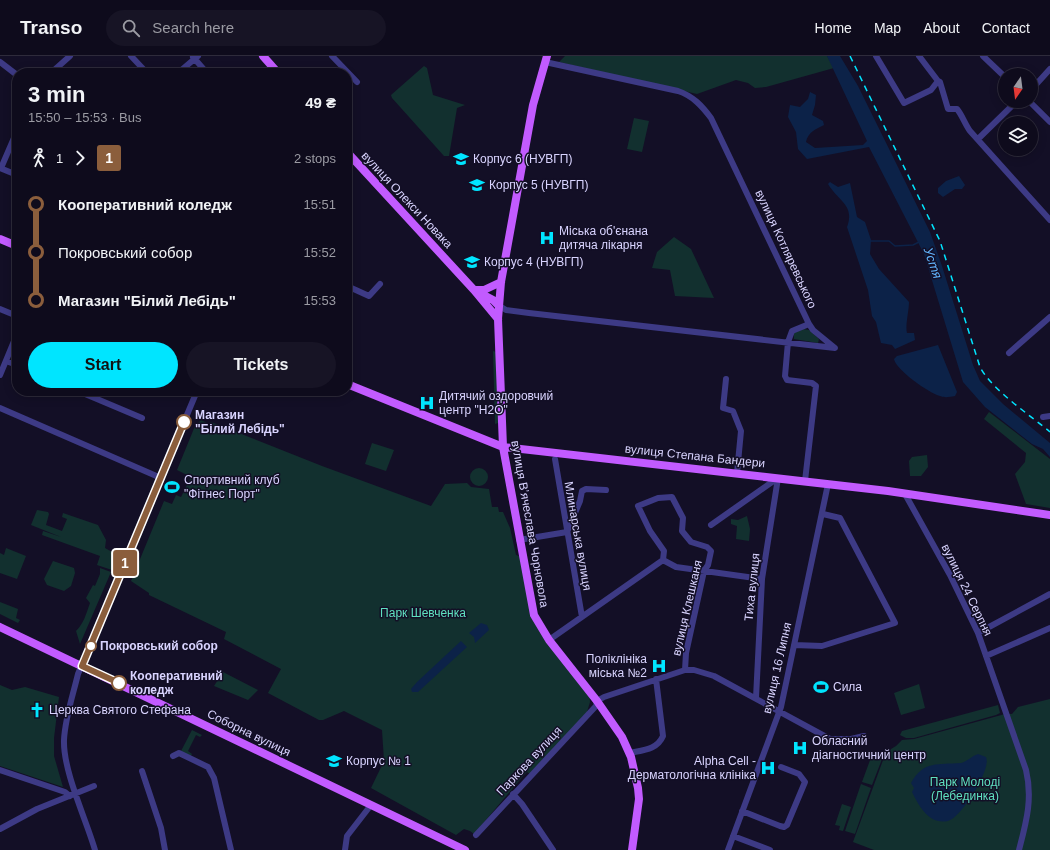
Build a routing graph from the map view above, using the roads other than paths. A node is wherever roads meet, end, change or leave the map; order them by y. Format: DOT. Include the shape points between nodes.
graph roads {
  1 [pos="2,56"];
  2 [pos="70,56"];
  3 [pos="131,56"];
  4 [pos="263,56"];
  5 [pos="332,56"];
  6 [pos="876,56"];
  7 [pos="919,56"];
  8 [pos="983,56"];
  9 [pos="195,57"];
  10 [pos="0,58"];
  11 [pos="546,59"];
  12 [pos="0,62"];
  13 [pos="56,68"];
  14 [pos="142,68"];
  15 [pos="183,68"];
  16 [pos="203,68"];
  17 [pos="274,68"];
  18 [pos="344,68"];
  19 [pos="1050,69"];
  20 [pos="998,70"];
  21 [pos="12,71"];
  22 [pos="352,77"];
  23 [pos="357,82"];
  24 [pos="938,82"];
  25 [pos="1038,82"];
  26 [pos="1011,108"];
  27 [pos="1037,108"];
  28 [pos="1050,122"];
  29 [pos="978,139"];
  30 [pos="12,142"];
  31 [pos="352,158"];
  32 [pos="354,160"];
  33 [pos="0,168"];
  34 [pos="12,173"];
  35 [pos="1050,220"];
  36 [pos="0,239"];
  37 [pos="12,244"];
  38 [pos="501,282"];
  39 [pos="380,284"];
  40 [pos="352,288"];
  41 [pos="474,290"];
  42 [pos="486,305"];
  43 [pos="498,305"];
  44 [pos="0,309"];
  45 [pos="12,314"];
  46 [pos="1050,317"];
  47 [pos="498,319"];
  48 [pos="809,324"];
  49 [pos="788,342"];
  50 [pos="12,346"];
  51 [pos="1009,353"];
  52 [pos="6,361"];
  53 [pos="12,363"];
  54 [pos="0,375"];
  55 [pos="726,379"];
  56 [pos="352,386"];
  57 [pos="90,396"];
  58 [pos="195,396"];
  59 [pos="0,408"];
  60 [pos="1050,416"];
  61 [pos="1043,417"];
  62 [pos="142,418"];
  63 [pos="504,447"];
  64 [pos="555,459"];
  65 [pos="737,473"];
  66 [pos="161,478"];
  67 [pos="776,478"];
  68 [pos="805,481"];
  69 [pos="828,484"];
  70 [pos="606,490"];
  71 [pos="906,494"];
  72 [pos="823,514"];
  73 [pos="1050,515"];
  74 [pos="711,526"];
  75 [pos="567,532"];
  76 [pos="519,540"];
  77 [pos="663,560"];
  78 [pos="704,571"];
  79 [pos="762,580"];
  80 [pos="1050,594"];
  81 [pos="582,617"];
  82 [pos="0,627"];
  83 [pos="1050,628"];
  84 [pos="978,633"];
  85 [pos="549,640"];
  86 [pos="794,645"];
  87 [pos="986,656"];
  88 [pos="82,666"];
  89 [pos="685,670"];
  90 [pos="656,679"];
  91 [pos="756,698"];
  92 [pos="597,702"];
  93 [pos="779,712"];
  94 [pos="864,736"];
  95 [pos="629,753"];
  96 [pos="176,755"];
  97 [pos="781,767"];
  98 [pos="0,770"];
  99 [pos="142,771"];
  100 [pos="94,786"];
  101 [pos="77,794"];
  102 [pos="513,794"];
  103 [pos="70,796"];
  104 [pos="371,805"];
  105 [pos="742,811"];
  106 [pos="0,829"];
  107 [pos="476,835"];
  108 [pos="733,836"];
  109 [pos="95,850"];
  110 [pos="165,850"];
  111 [pos="231,850"];
  112 [pos="345,850"];
  113 [pos="465,850"];
  114 [pos="553,850"];
  115 [pos="632,850"];
  116 [pos="728,850"];
  117 [pos="770,850"];
  118 [pos="1019,850"];
  1 -- 10 [label="street"];
  2 -- 13 [label="street"];
  3 -- 14 [label="street"];
  4 -- 17 [label="main road"];
  5 -- 18 [label="street"];
  6 -- 24 [label="street" via="904,103 931,90"];
  7 -- 24 [label="street"];
  8 -- 20 [label="street"];
  9 -- 15 [label="street"];
  9 -- 16 [label="street"];
  11 -- 38 [label="main road, вулиця Вʼячеслава Чорновола" via="533,105"];
  11 -- 48 [label="street, вулиця Котляревського" via="678,91 689,95 704,108 719,133"];
  12 -- 21 [label="street"];
  19 -- 25 [label="street"];
  22 -- 23 [label="street"];
  24 -- 29 [label="street" via="942,84 948,109 957,109 966,126"];
  26 -- 29 [label="street"];
  27 -- 28 [label="street"];
  29 -- 35 [label="street"];
  30 -- 33 [label="street"];
  31 -- 32 [label="main road, вулиця Олекси Новака"];
  32 -- 41 [label="main road, вулиця Олекси Новака"];
  33 -- 34 [label="street"];
  36 -- 37 [label="main road"];
  38 -- 41 [label="main road" via="484,290"];
  38 -- 43 [label="main road, вулиця Вʼячеслава Чорновола"];
  39 -- 40 [label="street" via="369,296"];
  41 -- 42 [label="main road, вулиця Олекси Новака"];
  41 -- 43 [label="main road"];
  42 -- 43 [label="main road"];
  42 -- 47 [label="main road, вулиця Олекси Новака"];
  43 -- 47 [label="main road, вулиця Вʼячеслава Чорновола"];
  43 -- 49 [label="street" via="506,310 529,313"];
  44 -- 45 [label="street"];
  46 -- 51 [label="street"];
  47 -- 63 [label="main road, вулиця Вʼячеслава Чорновола"];
  48 -- 49 [label="street, вулиця Котляревського" via="792,331"];
  48 -- 49 [label="street" via="835,348"];
  49 -- 68 [label="street" via="786,379 812,383 816,386"];
  50 -- 52 [label="street"];
  52 -- 53 [label="street"];
  52 -- 54 [label="street"];
  55 -- 65 [label="street" via="722,408 733,411 741,431"];
  56 -- 63 [label="main road, вулиця Степана Бандери"];
  57 -- 62 [label="street"];
  58 -- 66 [label="street"];
  59 -- 66 [label="street"];
  60 -- 61 [label="street"];
  63 -- 65 [label="main road, вулиця Степана Бандери"];
  63 -- 76 [label="main road, вулиця Вʼячеслава Чорновола"];
  64 -- 75 [label="street, Млинарська вулиця"];
  65 -- 67 [label="main road, вулиця Степана Бандери"];
  66 -- 88 [label="street"];
  67 -- 68 [label="main road, вулиця Степана Бандери"];
  67 -- 74 [label="street"];
  67 -- 79 [label="street, Тиха вулиця"];
  68 -- 69 [label="main road, вулиця Степана Бандери"];
  69 -- 71 [label="main road, вулиця Степана Бандери"];
  69 -- 72 [label="street, вулиця 16 Липня"];
  70 -- 75 [label="street" via="582,491"];
  71 -- 73 [label="main road, вулиця Степана Бандери"];
  71 -- 84 [label="street, вулиця 24 Серпня"];
  72 -- 86 [label="street, вулиця 16 Липня"];
  72 -- 86 [label="street" via="840,518 895,623 822,646"];
  75 -- 76 [label="street"];
  75 -- 81 [label="street, Млинарська вулиця"];
  76 -- 85 [label="main road, вулиця Вʼячеслава Чорновола" via="534,615"];
  77 -- 78 [label="street" via="676,567"];
  77 -- 78 [label="street, вулиця Клешканя" via="664,550 650,531 638,506 658,498 672,498 683,518 682,531 691,542 707,547 711,551"];
  77 -- 81 [label="street"];
  78 -- 79 [label="street"];
  78 -- 89 [label="street, вулиця Клешканя" via="686,653"];
  79 -- 91 [label="street, Тиха вулиця"];
  80 -- 84 [label="street"];
  81 -- 85 [label="street"];
  82 -- 88 [label="main road, Соборна вулиця"];
  83 -- 87 [label="street"];
  84 -- 87 [label="street, вулиця 24 Серпня"];
  85 -- 92 [label="main road, вулиця Вʼячеслава Чорновола"];
  86 -- 93 [label="street, вулиця 16 Липня"];
  87 -- 118 [label="street, вулиця 24 Серпня" via="1030,786 1028,816"];
  88 -- 101 [label="street" via="71,701 64,741 67,764"];
  88 -- 104 [label="main road, Соборна вулиця"];
  89 -- 90 [label="street"];
  89 -- 91 [label="street" via="714,676"];
  90 -- 92 [label="street" via="604,697"];
  90 -- 95 [label="street" via="663,736 654,747"];
  91 -- 93 [label="street"];
  92 -- 95 [label="main road, вулиця Вʼячеслава Чорновола" via="622,737"];
  92 -- 102 [label="street, Паркова вулиця"];
  93 -- 94 [label="street" via="830,739"];
  93 -- 105 [label="street, вулиця 16 Липня"];
  95 -- 115 [label="main road, вулиця Вʼячеслава Чорновола" via="639,799"];
  96 -- 111 [label="street" via="208,768 214,778"];
  97 -- 105 [label="street" via="799,774 805,782 787,824 784,827 780,826"];
  98 -- 103 [label="street" via="65,792"];
  99 -- 110 [label="street" via="161,828"];
  100 -- 101 [label="street"];
  101 -- 103 [label="street"];
  101 -- 109 [label="street"];
  102 -- 107 [label="street, Паркова вулиця"];
  102 -- 114 [label="street"];
  103 -- 106 [label="street" via="37,809"];
  104 -- 112 [label="street" via="347,836"];
  104 -- 113 [label="main road, Соборна вулиця"];
  105 -- 108 [label="street, вулиця 16 Липня"];
  108 -- 116 [label="street, вулиця 16 Липня"];
  108 -- 117 [label="street"];
}
